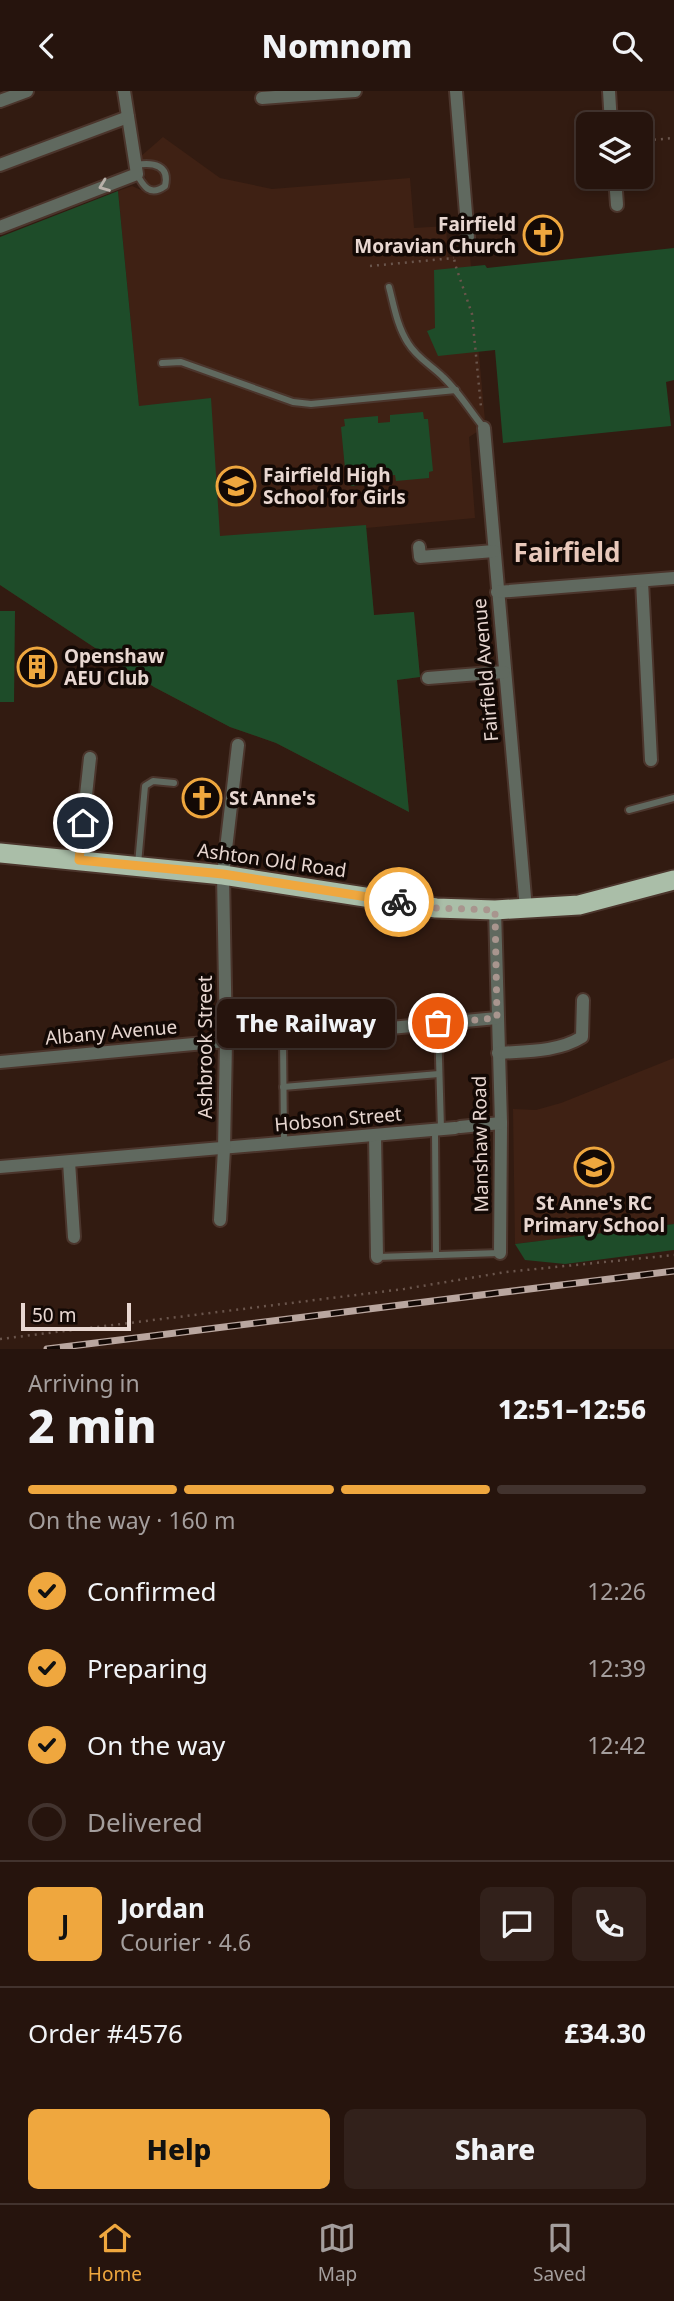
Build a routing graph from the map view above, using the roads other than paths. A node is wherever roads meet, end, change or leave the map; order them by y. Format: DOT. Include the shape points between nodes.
graph roads {
  1 [pos="27,91"];
  2 [pos="124,91"];
  3 [pos="355,91"];
  4 [pos="456,91"];
  5 [pos="608,91"];
  6 [pos="262,98"];
  7 [pos="0,101"];
  8 [pos="610,112"];
  9 [pos="128,117"];
  10 [pos="0,165"];
  11 [pos="137,169"];
  12 [pos="616,189"];
  13 [pos="617,205"];
  14 [pos="0,227"];
  15 [pos="468,238"];
  16 [pos="389,287"];
  17 [pos="162,363"];
  18 [pos="456,390"];
  19 [pos="484,428"];
  20 [pos="419,548"];
  21 [pos="494,551"];
  22 [pos="674,578"];
  23 [pos="642,580"];
  24 [pos="497,592"];
  25 [pos="504,672"];
  26 [pos="428,678"];
  27 [pos="238,745"];
  28 [pos="90,758"];
  29 [pos="651,760"];
  30 [pos="174,783"];
  31 [pos="674,798"];
  32 [pos="629,810"];
  33 [pos="0,853"];
  34 [pos="79,860"];
  35 [pos="138,866"];
  36 [pos="223,874"];
  37 [pos="674,880"];
  38 [pos="526,909"];
  39 [pos="495,910"];
  40 [pos="583,1000"];
  41 [pos="497,1018"];
  42 [pos="438,1023"];
  43 [pos="283,1038"];
  44 [pos="226,1041"];
  45 [pos="498,1053"];
  46 [pos="0,1062"];
  47 [pos="439,1074"];
  48 [pos="283,1087"];
  49 [pos="501,1123"];
  50 [pos="438,1129"];
  51 [pos="375,1135"];
  52 [pos="284,1144"];
  53 [pos="225,1149"];
  54 [pos="69,1162"];
  55 [pos="0,1167"];
  56 [pos="220,1220"];
  57 [pos="74,1237"];
  58 [pos="499,1252"];
  59 [pos="436,1255"];
  60 [pos="377,1257"];
  1 -- 7 [label="street"];
  2 -- 9 [label="street"];
  3 -- 6 [label="street"];
  4 -- 15 [label="street"];
  5 -- 8 [label="street"];
  9 -- 10 [label="street"];
  9 -- 11 [label="street"];
  11 -- 11 [label="lane" via="153,164 163,169 165,186 150,191"];
  11 -- 14 [label="street, one-way"];
  12 -- 13 [label="street"];
  16 -- 18 [label="lane" via="407,342"];
  17 -- 18 [label="lane" via="181,362 293,402 311,404"];
  18 -- 19 [label="lane"];
  19 -- 21 [label="street, Fairfield Avenue"];
  20 -- 21 [label="street" via="420,557"];
  21 -- 24 [label="street, Fairfield Avenue"];
  22 -- 23 [label="street"];
  23 -- 24 [label="street"];
  23 -- 29 [label="street"];
  24 -- 25 [label="street, Fairfield Avenue"];
  25 -- 26 [label="street"];
  25 -- 38 [label="street, Fairfield Avenue"];
  27 -- 36 [label="street, Ashbrook Street" via="236,807"];
  28 -- 34 [label="street"];
  30 -- 35 [label="lane" via="153,781 145,786"];
  31 -- 32 [label="lane"];
  33 -- 34 [label="highway, Ashton Old Road"];
  34 -- 35 [label="highway, Ashton Old Road"];
  35 -- 36 [label="highway, Ashton Old Road"];
  36 -- 39 [label="highway, Ashton Old Road" via="436,908"];
  36 -- 44 [label="street, Ashbrook Street"];
  37 -- 38 [label="highway, Ashton Old Road" via="579,905"];
  38 -- 39 [label="highway, Ashton Old Road"];
  39 -- 41 [label="street, Manshaw Road"];
  40 -- 45 [label="street" via="582,1037 559,1047"];
  41 -- 42 [label="street"];
  41 -- 45 [label="street, Manshaw Road"];
  42 -- 43 [label="street"];
  42 -- 47 [label="lane"];
  43 -- 48 [label="lane"];
  44 -- 46 [label="street, Albany Avenue"];
  44 -- 53 [label="street, Ashbrook Street"];
  45 -- 49 [label="street, Manshaw Road"];
  47 -- 48 [label="lane"];
  47 -- 50 [label="lane"];
  48 -- 52 [label="lane"];
  49 -- 50 [label="street, Hobson Street"];
  49 -- 58 [label="street, Manshaw Road"];
  50 -- 51 [label="street, Hobson Street"];
  50 -- 59 [label="lane"];
  51 -- 52 [label="street, Hobson Street"];
  51 -- 60 [label="street"];
  52 -- 53 [label="street, Hobson Street"];
  53 -- 54 [label="street, Hobson Street"];
  53 -- 56 [label="street, Ashbrook Street"];
  54 -- 55 [label="street, Hobson Street"];
  54 -- 57 [label="street"];
  58 -- 59 [label="lane"];
  59 -- 60 [label="lane"];
}
